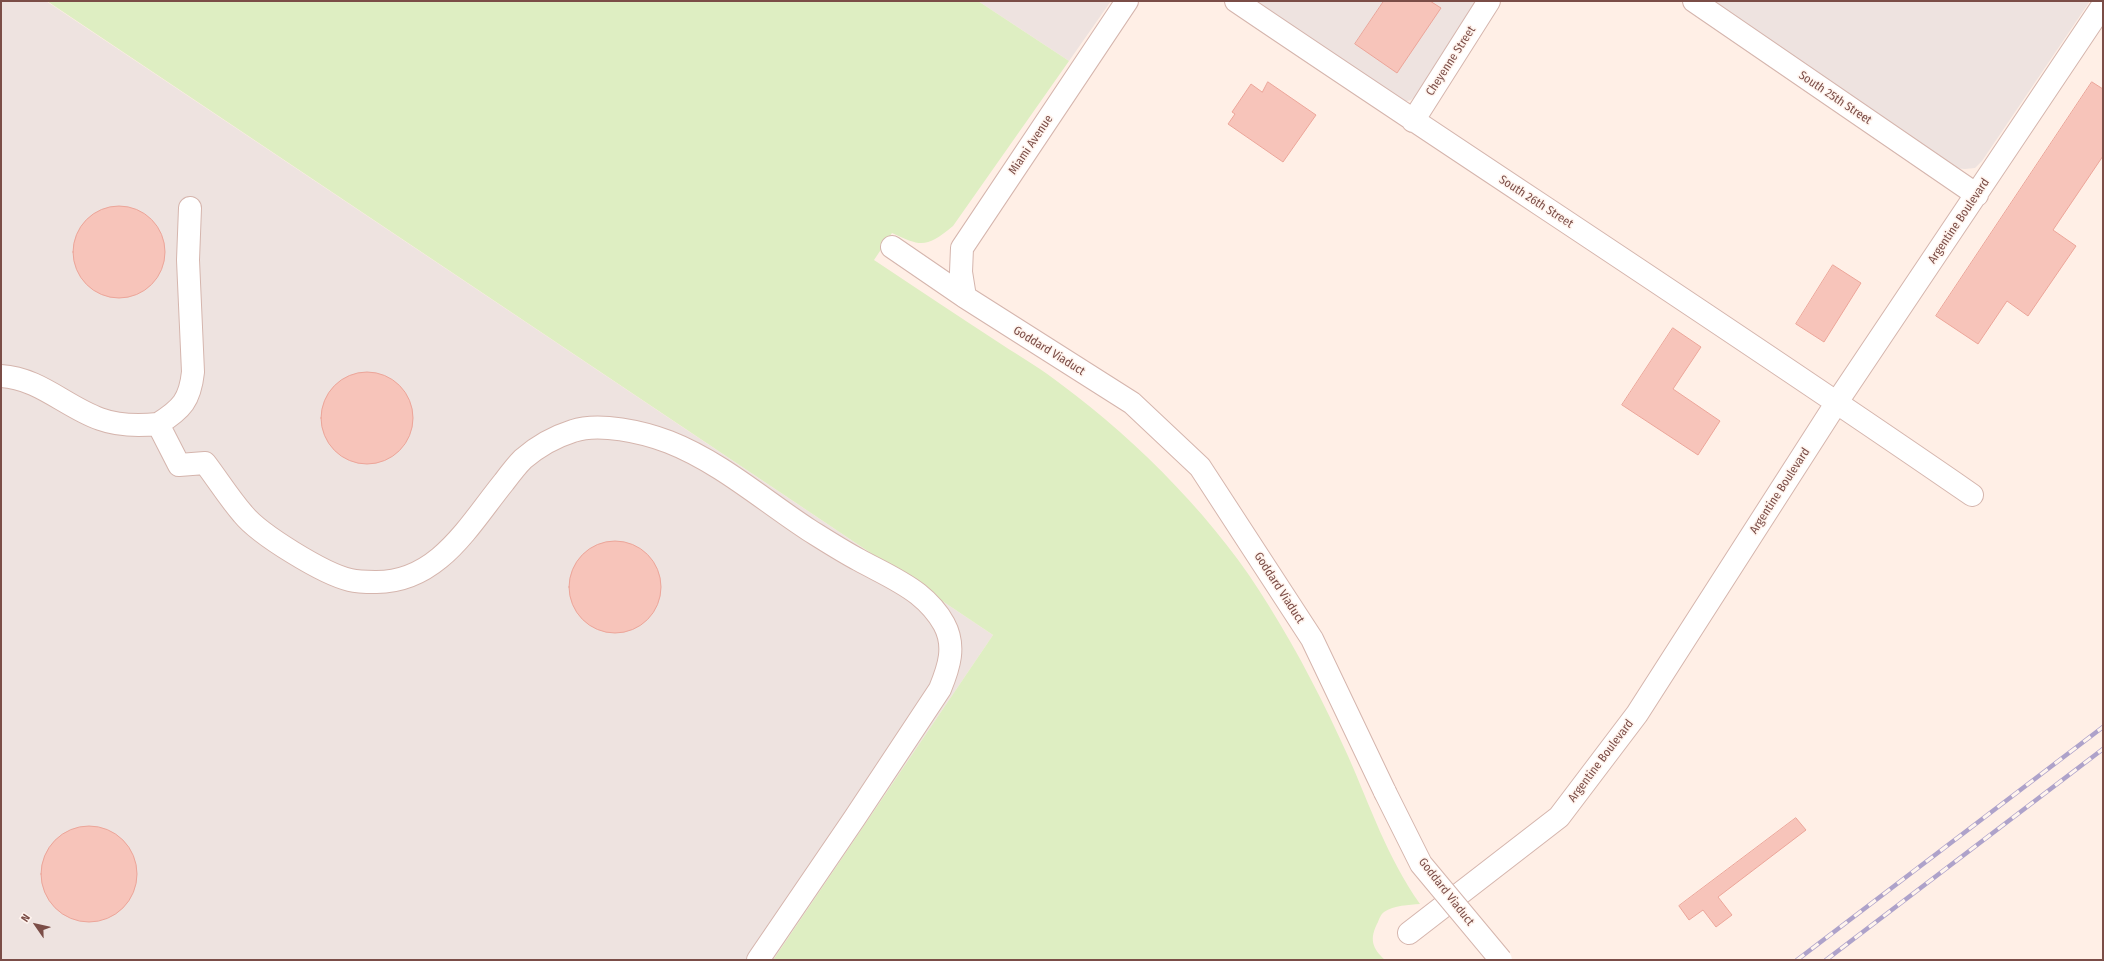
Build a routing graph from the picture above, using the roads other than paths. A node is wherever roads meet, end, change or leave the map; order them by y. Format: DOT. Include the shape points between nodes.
graph roads {
  1 [pos="1127,1"];
  2 [pos="1236,1"];
  3 [pos="1489,1"];
  4 [pos="1694,1"];
  5 [pos="2103,5"];
  6 [pos="1413,121"];
  7 [pos="1977,195"];
  8 [pos="190,208"];
  9 [pos="892,248"];
  10 [pos="965,297"];
  11 [pos="1,376"];
  12 [pos="1837,402"];
  13 [pos="158,424"];
  14 [pos="1972,495"];
  15 [pos="1409,933"];
  16 [pos="758,960"];
  17 [pos="1501,960"];
  1 -- 10 [label="street, Miami Avenue" via="962,248 961,272"];
  2 -- 6 [label="street, South 26th Street"];
  3 -- 6 [label="street, Cheyenne Street"];
  4 -- 7 [label="street, South 25th Street"];
  5 -- 7 [label="street, Argentine Boulevard"];
  6 -- 12 [label="street, South 26th Street"];
  7 -- 12 [label="street, Argentine Boulevard"];
  8 -- 13 [label="street" via="188,260 193,372 191,390 175,414"];
  9 -- 10 [label="street, Goddard Viaduct"];
  10 -- 17 [label="street, Goddard Viaduct, bridge" via="1132,403 1200,467 1312,639 1421,864"];
  11 -- 13 [label="street" via="30,384 99,419 136,426"];
  12 -- 14 [label="street, South 26th Street"];
  12 -- 15 [label="street, Argentine Boulevard" via="1637,714 1559,817"];
  13 -- 16 [label="street" via="179,465 205,463 243,515 260,530 327,571 350,580 377,582 409,576 437,561 459,540 521,461 542,444 576,429 608,428 639,432 670,442 702,458 808,529 857,560 902,582 920,596 934,609 949,638 951,656 940,689"];
}
